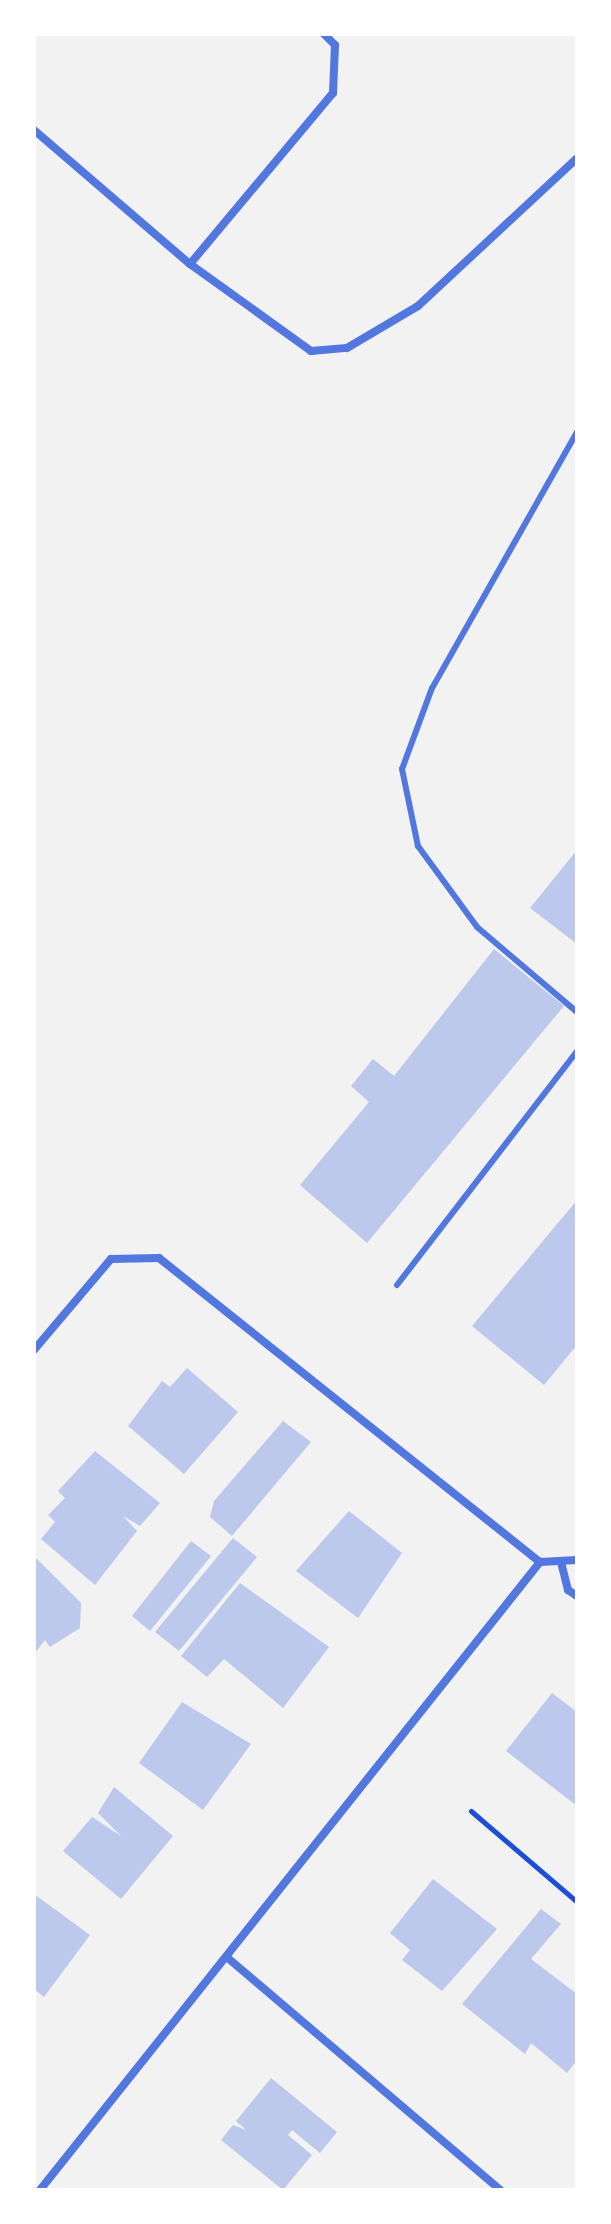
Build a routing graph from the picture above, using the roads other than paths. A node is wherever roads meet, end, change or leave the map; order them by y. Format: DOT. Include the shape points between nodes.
graph roads {
  1 [pos="324,34"];
  2 [pos="34,130"];
  3 [pos="577,158"];
  4 [pos="190,264"];
  5 [pos="577,432"];
  6 [pos="577,1012"];
  7 [pos="577,1051"];
  8 [pos="397,1285"];
  9 [pos="34,1350"];
  10 [pos="577,1560"];
  11 [pos="540,1562"];
  12 [pos="561,1562"];
  13 [pos="577,1596"];
  14 [pos="229,1959"];
  15 [pos="40,2190"];
  16 [pos="500,2190"];
  1 -- 4 [label="street" via="335,45 333,93"];
  2 -- 4 [label="street"];
  3 -- 4 [label="street" via="418,306 347,348 311,351"];
  5 -- 6 [label="lane" via="432,688 402,769 418,846 477,927"];
  7 -- 8 [label="lane"];
  9 -- 11 [label="street" via="111,1259 159,1258"];
  10 -- 12 [label="street"];
  11 -- 12 [label="street"];
  11 -- 14 [label="street"];
  12 -- 13 [label="street" via="568,1590"];
  14 -- 15 [label="street"];
  14 -- 16 [label="street"];
}
